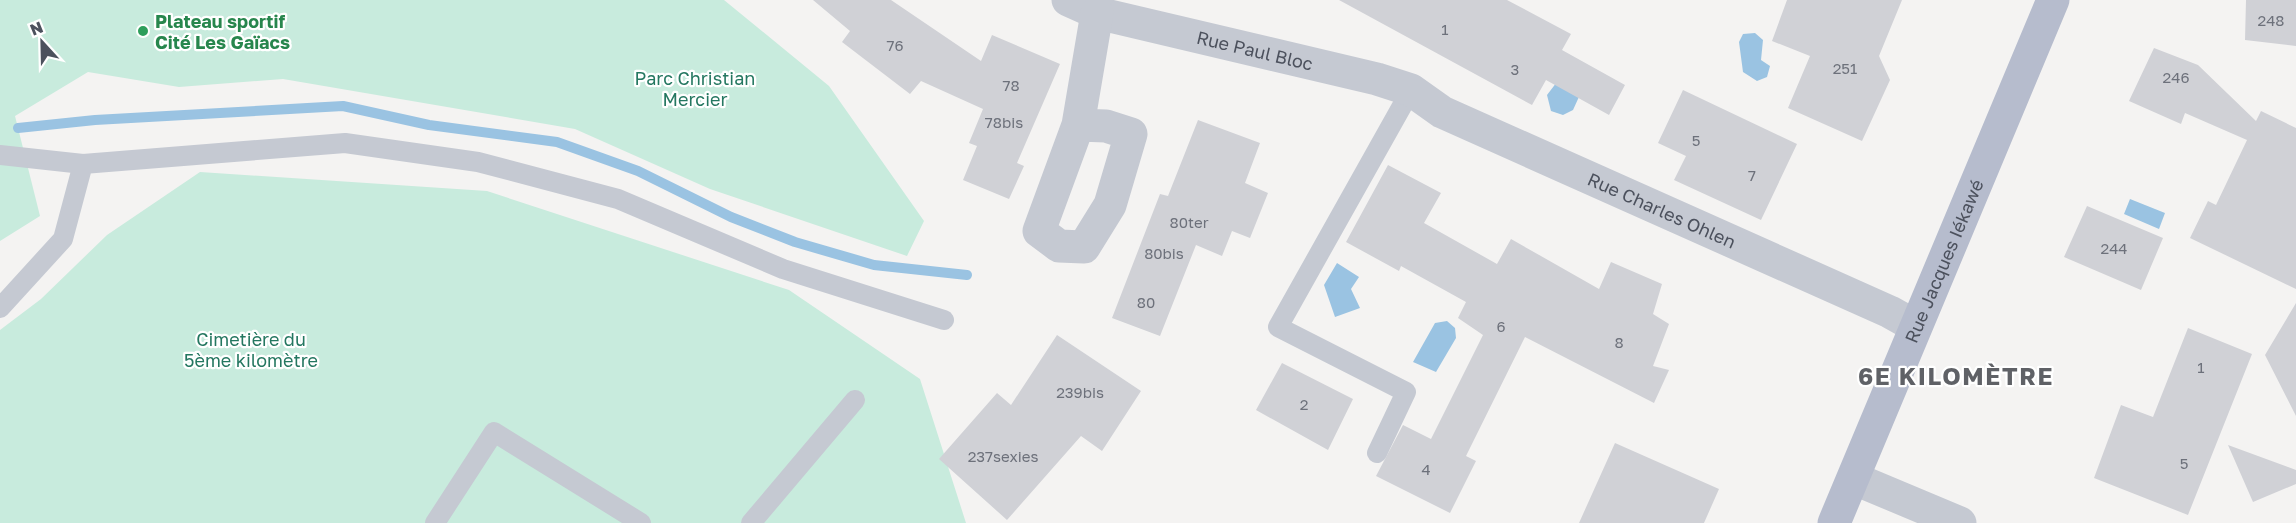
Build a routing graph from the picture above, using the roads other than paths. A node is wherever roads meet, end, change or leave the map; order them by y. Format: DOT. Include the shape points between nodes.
graph roads {
  1 [pos="1068,0"];
  2 [pos="2053,0"];
  3 [pos="1097,13"];
  4 [pos="1411,90"];
  5 [pos="1078,125"];
  6 [pos="0,155"];
  7 [pos="83,164"];
  8 [pos="0,308"];
  9 [pos="944,320"];
  10 [pos="1915,326"];
  11 [pos="855,400"];
  12 [pos="1377,453"];
  13 [pos="1855,479"];
  14 [pos="1954,522"];
  15 [pos="435,523"];
  16 [pos="641,523"];
  17 [pos="751,523"];
  18 [pos="1834,523"];
  1 -- 3 [label="street, Rue Paul Bloc"];
  2 -- 10 [label="main road, Rue Jacques Iékawé"];
  3 -- 4 [label="street, Rue Paul Bloc"];
  3 -- 5 [label="street"];
  4 -- 10 [label="street, Rue Charles Ohlen" via="1442,112"];
  4 -- 12 [label="lane" via="1278,327 1406,392"];
  6 -- 7 [label="lane"];
  7 -- 8 [label="lane" via="63,239"];
  7 -- 9 [label="lane" via="345,143 478,162 618,200 783,269"];
  10 -- 13 [label="main road, Rue Jacques Iékawé"];
  11 -- 17 [label="lane"];
  13 -- 14 [label="street"];
  13 -- 18 [label="main road, Rue Jacques Iékawé"];
  15 -- 16 [label="lane" via="494,432"];
}
